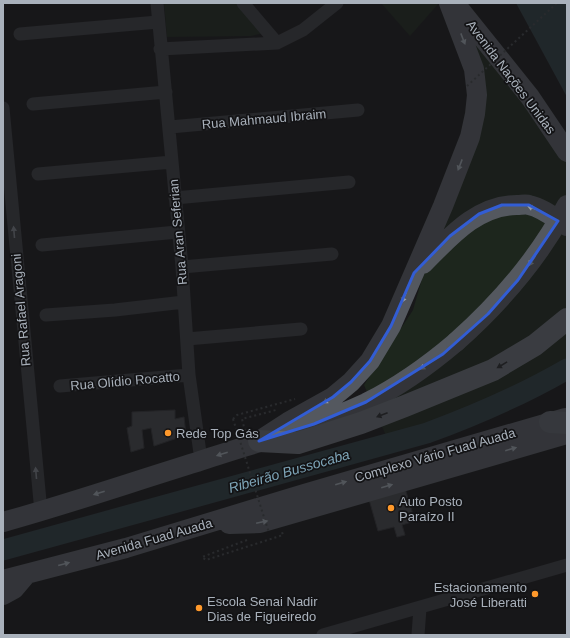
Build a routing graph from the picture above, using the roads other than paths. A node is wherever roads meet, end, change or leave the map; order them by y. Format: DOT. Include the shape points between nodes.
graph roads {
  1 [pos="157,3"];
  2 [pos="243,3"];
  3 [pos="337,3"];
  4 [pos="449,3"];
  5 [pos="454,3"];
  6 [pos="158,22"];
  7 [pos="20,34"];
  8 [pos="277,43"];
  9 [pos="160,49"];
  10 [pos="166,92"];
  11 [pos="33,104"];
  12 [pos="3,108"];
  13 [pos="358,110"];
  14 [pos="170,127"];
  15 [pos="567,152"];
  16 [pos="172,162"];
  17 [pos="38,174"];
  18 [pos="350,182"];
  19 [pos="175,198"];
  20 [pos="567,205"];
  21 [pos="567,226"];
  22 [pos="178,232"];
  23 [pos="42,245"];
  24 [pos="332,254"];
  25 [pos="182,267"];
  26 [pos="414,273"];
  27 [pos="184,302"];
  28 [pos="46,315"];
  29 [pos="567,319"];
  30 [pos="301,329"];
  31 [pos="187,339"];
  32 [pos="189,375"];
  33 [pos="60,386"];
  34 [pos="558,428"];
  35 [pos="254,443"];
  36 [pos="567,447"];
  37 [pos="200,460"];
  38 [pos="304,494"];
  39 [pos="41,512"];
  40 [pos="3,522"];
  41 [pos="209,524"];
  42 [pos="567,565"];
  43 [pos="26,574"];
  44 [pos="3,580"];
  45 [pos="3,595"];
  46 [pos="420,608"];
  47 [pos="323,635"];
  48 [pos="418,635"];
  1 -- 6 [label="street, Rua Aran Seferian"];
  2 -- 8 [label="street"];
  3 -- 8 [label="street" via="303,30"];
  4 -- 26 [label="main road, one-way" via="474,69 477,95 475,114 461,163"];
  5 -- 15 [label="main road, Avenida Nações Unidas" via="530,97"];
  6 -- 7 [label="street"];
  6 -- 9 [label="street, Rua Aran Seferian"];
  8 -- 9 [label="street"];
  9 -- 10 [label="street, Rua Aran Seferian"];
  10 -- 11 [label="street"];
  10 -- 14 [label="street, Rua Aran Seferian"];
  39 -- 12 [label="street, Rua Rafael Aragoni, one-way"];
  13 -- 14 [label="street, Rua Mahmaud Ibraim"];
  14 -- 16 [label="street, Rua Aran Seferian"];
  16 -- 17 [label="street"];
  16 -- 19 [label="street, Rua Aran Seferian"];
  18 -- 19 [label="street"];
  19 -- 22 [label="street, Rua Aran Seferian"];
  20 -- 35 [label="main road, one-way, bridge" via="518,280 488,314 412,376 366,402 314,424"];
  21 -- 26 [label="main road, one-way" via="529,205 502,205 479,214 450,236"];
  22 -- 23 [label="street"];
  22 -- 25 [label="street, Rua Aran Seferian"];
  24 -- 25 [label="street"];
  25 -- 27 [label="street, Rua Aran Seferian"];
  26 -- 35 [label="main road, one-way" via="391,326 370,361 351,382 333,397"];
  27 -- 28 [label="street"];
  27 -- 31 [label="street, Rua Aran Seferian"];
  29 -- 35 [label="highway, one-way" via="535,345 493,370 361,423 298,443"];
  30 -- 31 [label="street"];
  31 -- 32 [label="street, Rua Aran Seferian"];
  32 -- 33 [label="street, Rua Olídio Rocatto"];
  32 -- 37 [label="street, Rua Aran Seferian"];
  34 -- 36 [label="main road" via="549,446"];
  38 -- 34 [label="main road, Complexo Vário Fuad Auada, one-way"];
  41 -- 34 [label="main road, one-way" via="273,525"];
  35 -- 37 [label="main road, one-way"];
  37 -- 39 [label="main road, one-way"];
  38 -- 41 [label="main road, Avenida Fuad Auada"];
  39 -- 40 [label="main road"];
  43 -- 41 [label="main road, Avenida Fuad Auada, one-way"];
  42 -- 46 [label="street"];
  43 -- 44 [label="main road, Avenida Fuad Auada"];
  43 -- 45 [label="main road" via="14,589"];
  46 -- 47 [label="street"];
  46 -- 48 [label="street"];
}
